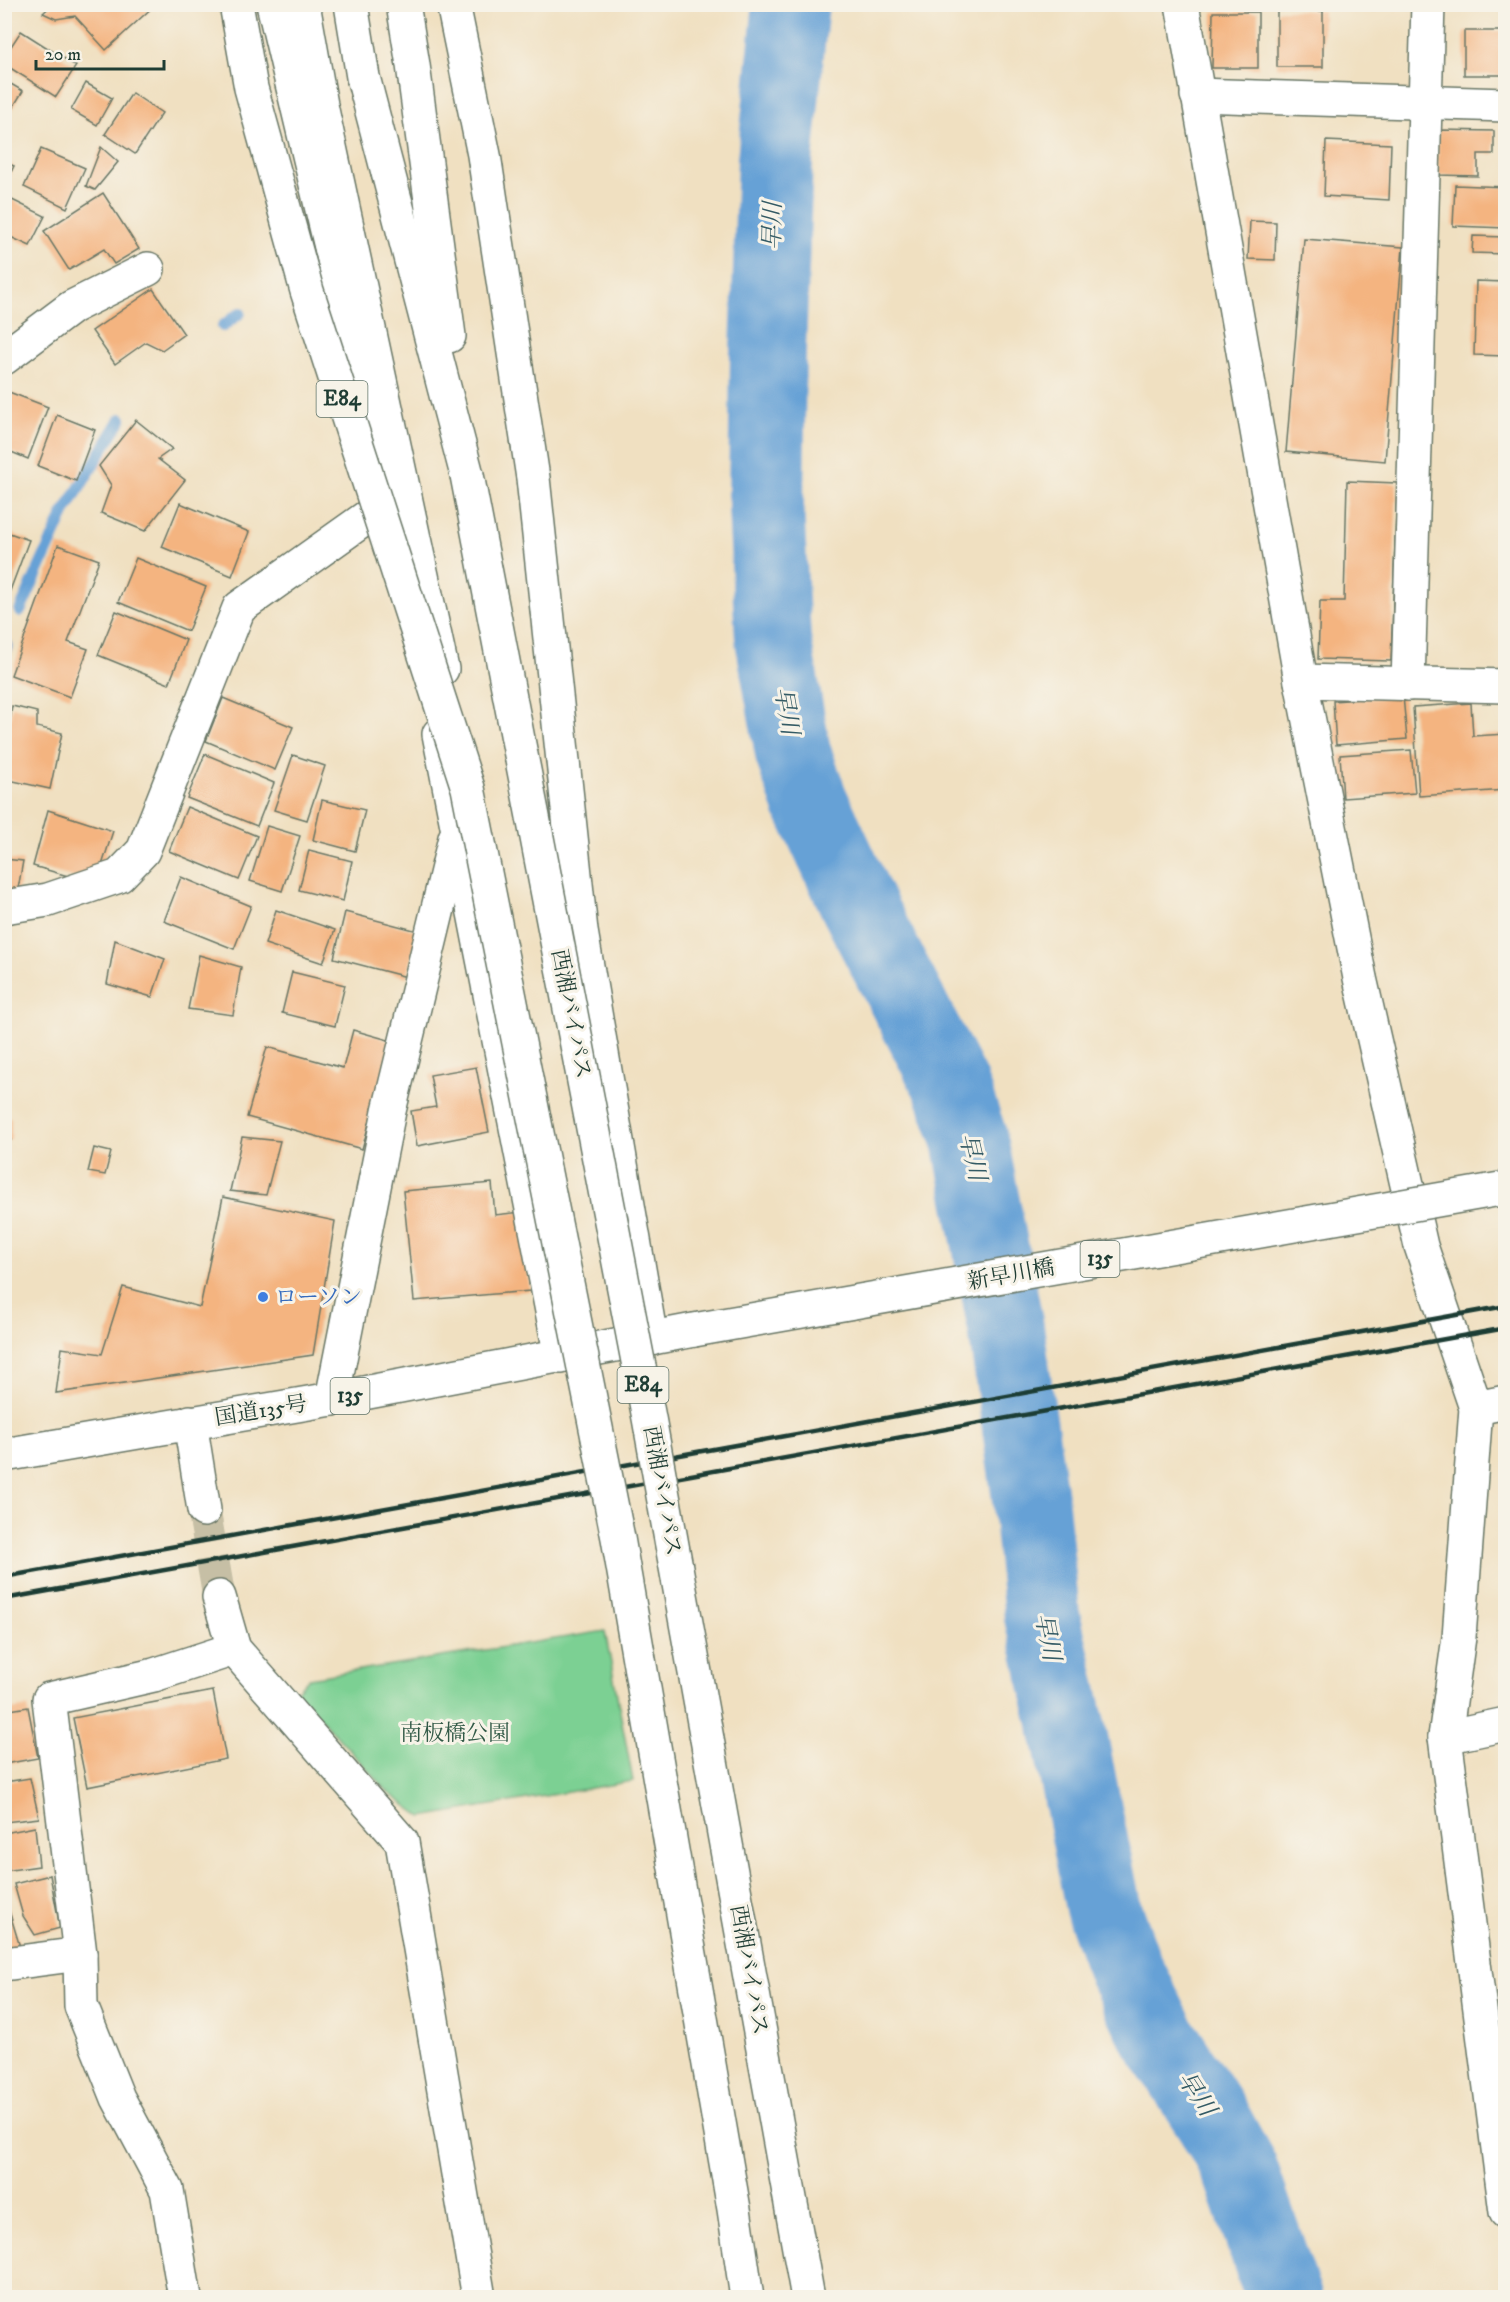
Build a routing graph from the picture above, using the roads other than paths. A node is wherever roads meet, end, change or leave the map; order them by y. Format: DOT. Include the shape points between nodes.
graph roads {
  1 [pos="236,4"];
  2 [pos="273,4"];
  3 [pos="303,4"];
  4 [pos="351,4"];
  5 [pos="403,4"];
  6 [pos="453,4"];
  7 [pos="1182,4"];
  8 [pos="1428,4"];
  9 [pos="1197,95"];
  10 [pos="1425,101"];
  11 [pos="1506,105"];
  12 [pos="148,269"];
  13 [pos="4,358"];
  14 [pos="467,475"];
  15 [pos="392,500"];
  16 [pos="1301,681"];
  17 [pos="1408,684"];
  18 [pos="1506,686"];
  19 [pos="468,788"];
  20 [pos="457,827"];
  21 [pos="4,907"];
  22 [pos="1506,1188"];
  23 [pos="694,1330"];
  24 [pos="651,1339"];
  25 [pos="561,1357"];
  26 [pos="332,1399"];
  27 [pos="1491,1405"];
  28 [pos="190,1422"];
  29 [pos="4,1455"];
  30 [pos="204,1510"];
  31 [pos="219,1597"];
  32 [pos="234,1649"];
  33 [pos="1506,1724"];
  34 [pos="1445,1737"];
  35 [pos="80,1954"];
  36 [pos="4,1964"];
  37 [pos="1505,2203"];
  38 [pos="185,2298"];
  39 [pos="479,2298"];
  40 [pos="747,2298"];
  41 [pos="808,2298"];
  1 -- 19 [label="main road, E84, bridge" via="251,88 307,291"];
  2 -- 15 [label="main road"];
  3 -- 19 [label="main road, E84, bridge" via="321,105"];
  4 -- 14 [label="main road, E84" via="363,77"];
  5 -- 14 [label="main road, E84"];
  6 -- 24 [label="main road" via="484,155 533,478 580,931"];
  7 -- 9 [label="main road"];
  8 -- 10 [label="main road"];
  9 -- 10 [label="main road"];
  9 -- 16 [label="main road"];
  10 -- 11 [label="main road"];
  10 -- 17 [label="main road"];
  12 -- 13 [label="main road" via="72,308"];
  14 -- 41 [label="main road, 西湘バイパス / E84, bridge" via="649,1418"];
  15 -- 20 [label="main road"];
  15 -- 21 [label="main road" via="239,608 143,851 119,876 48,900"];
  16 -- 17 [label="main road"];
  16 -- 27 [label="main road" via="1360,978 1421,1246"];
  17 -- 18 [label="main road"];
  19 -- 40 [label="main road, E84, bridge" via="618,1538"];
  20 -- 25 [label="main road"];
  20 -- 26 [label="main road" via="389,1111"];
  22 -- 23 [label="main road, 新早川橋 / 135, bridge"];
  23 -- 24 [label="main road, 国道135号 / 135"];
  24 -- 25 [label="main road, 国道135号 / 135"];
  25 -- 26 [label="main road, 国道135号 / 135"];
  26 -- 28 [label="main road, 国道135号 / 135"];
  27 -- 34 [label="main road"];
  28 -- 29 [label="main road, 国道135号 / 135"];
  28 -- 30 [label="main road"];
  31 -- 32 [label="main road"];
  32 -- 35 [label="main road" via="154,1675 49,1699"];
  32 -- 39 [label="main road" via="402,1842"];
  33 -- 34 [label="main road"];
  34 -- 37 [label="main road"];
  35 -- 36 [label="main road"];
  35 -- 38 [label="main road" via="81,2006 118,2098 167,2190"];
}
